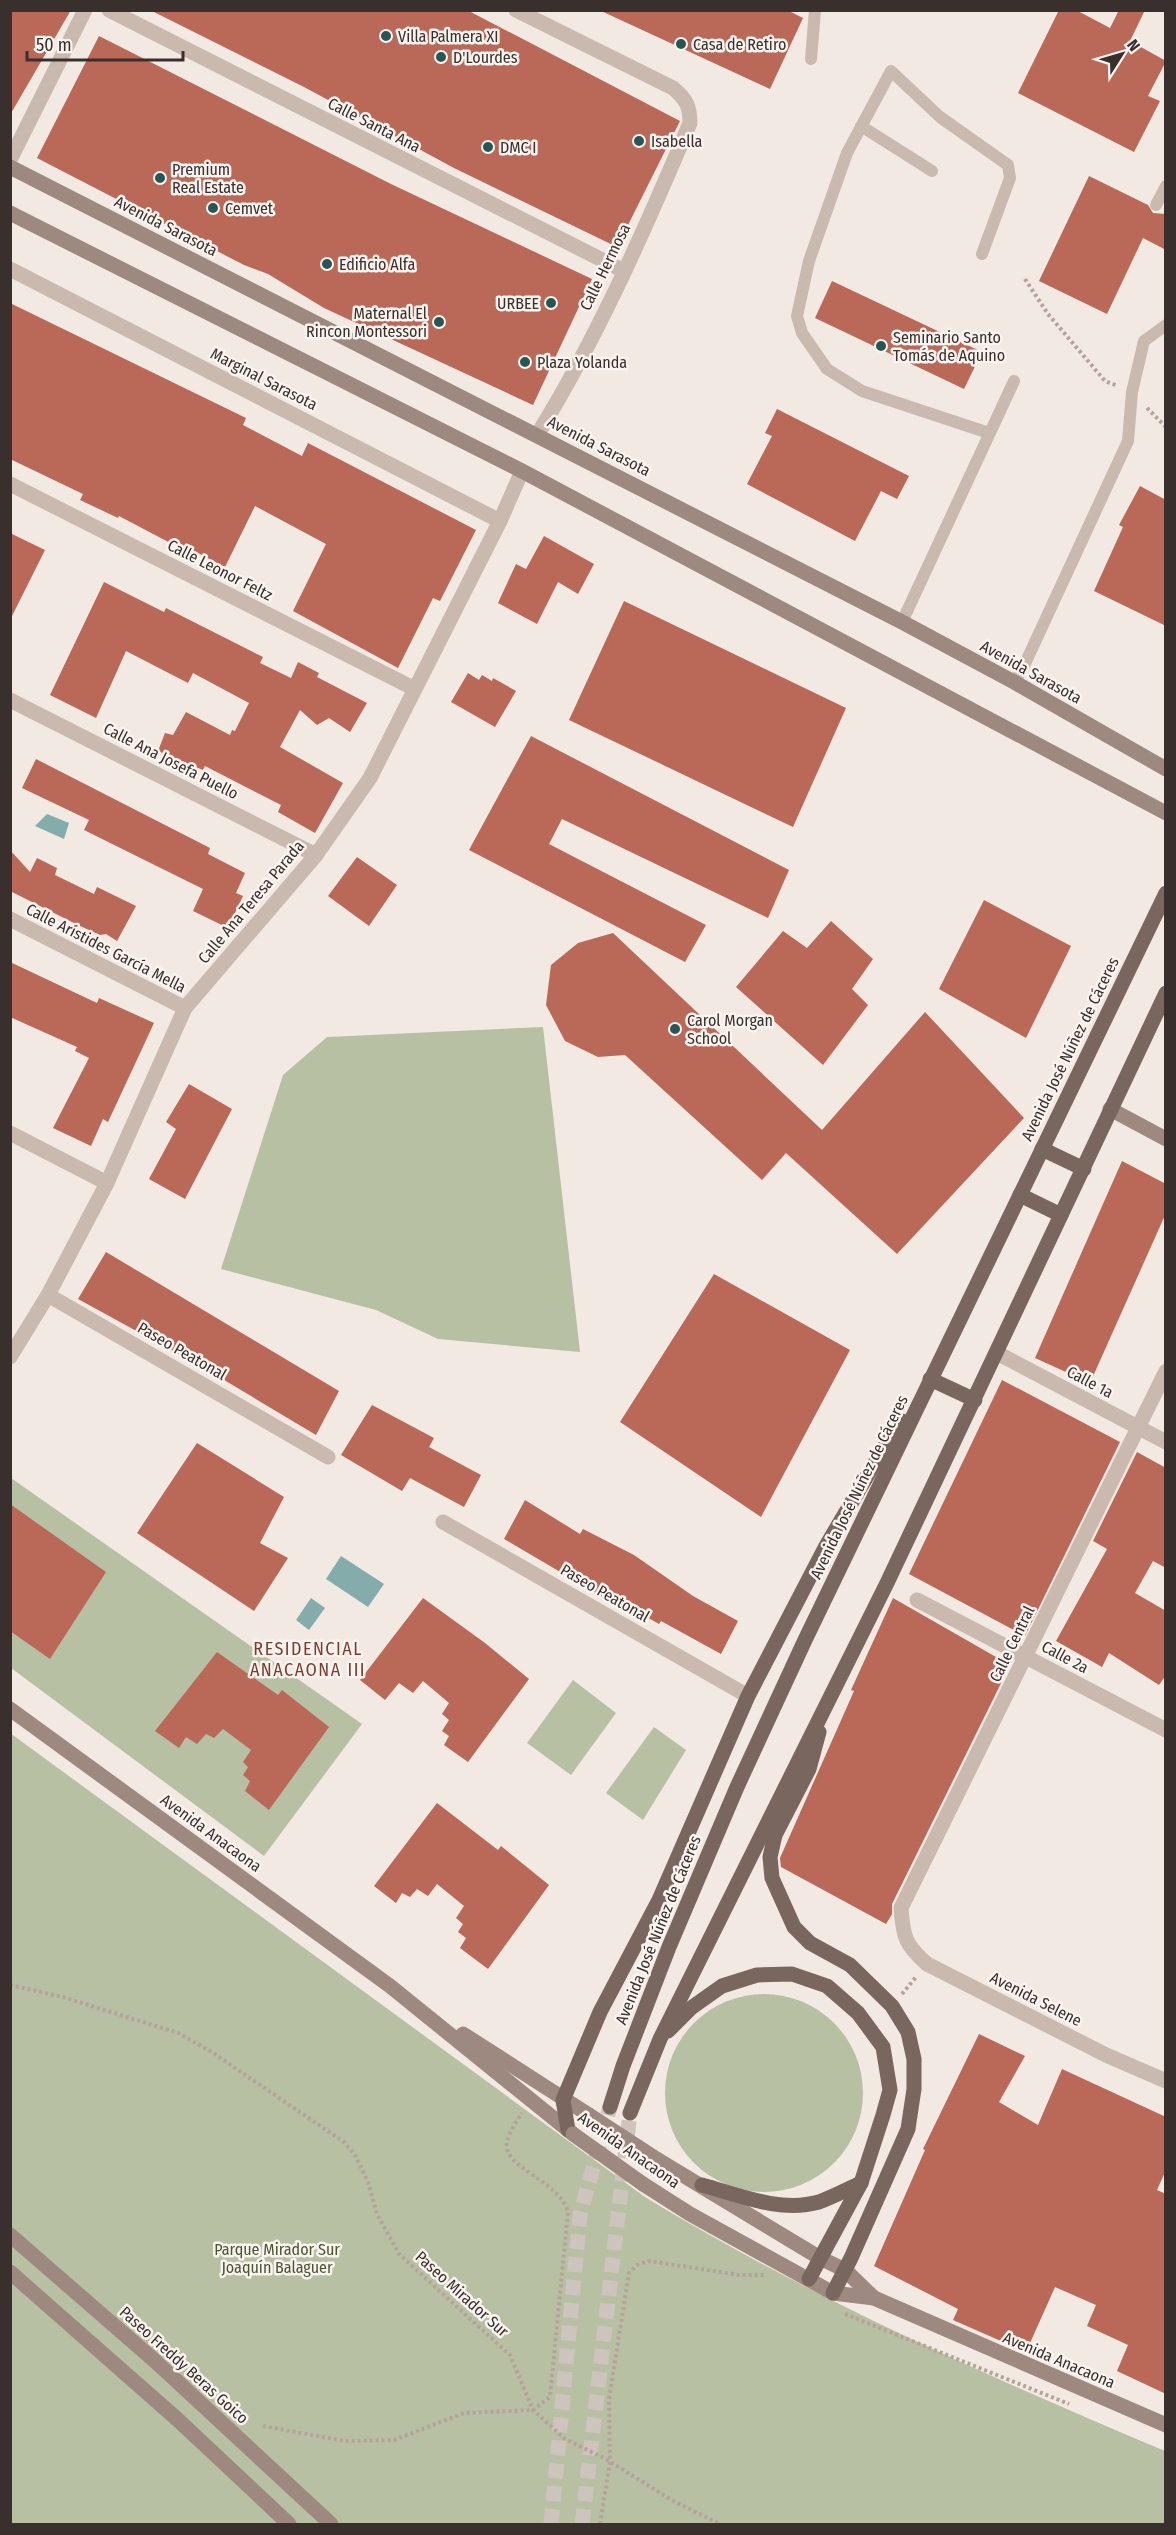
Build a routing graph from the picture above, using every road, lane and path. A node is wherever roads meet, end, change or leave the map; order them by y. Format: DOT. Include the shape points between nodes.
graph roads {
  1 [pos="85,10"];
  2 [pos="109,10"];
  3 [pos="516,10"];
  4 [pos="815,10"];
  5 [pos="811,59"];
  6 [pos="861,126"];
  7 [pos="10,160"];
  8 [pos="10,167"];
  9 [pos="932,171"];
  10 [pos="1166,186"];
  11 [pos="1156,205"];
  12 [pos="10,213"];
  13 [pos="982,254"];
  14 [pos="10,269"];
  15 [pos="624,271"];
  16 [pos="1025,279"];
  17 [pos="1166,325"];
  18 [pos="1014,381"];
  19 [pos="1132,392"];
  20 [pos="989,434"];
  21 [pos="537,435"];
  22 [pos="522,471"];
  23 [pos="10,484"];
  24 [pos="500,521"];
  25 [pos="902,622"];
  26 [pos="1014,682"];
  27 [pos="413,688"];
  28 [pos="10,700"];
  29 [pos="1166,769"];
  30 [pos="1166,813"];
  31 [pos="316,855"];
  32 [pos="1166,893"];
  33 [pos="10,919"];
  34 [pos="1166,993"];
  35 [pos="185,1008"];
  36 [pos="1110,1109"];
  37 [pos="10,1133"];
  38 [pos="1166,1139"];
  39 [pos="1042,1149"];
  40 [pos="1084,1169"];
  41 [pos="107,1183"];
  42 [pos="1020,1195"];
  43 [pos="1061,1215"];
  44 [pos="48,1295"];
  45 [pos="997,1353"];
  46 [pos="10,1357"];
  47 [pos="1166,1371"];
  48 [pos="929,1383"];
  49 [pos="975,1400"];
  50 [pos="1138,1428"];
  51 [pos="1166,1442"];
  52 [pos="328,1457"];
  53 [pos="443,1522"];
  54 [pos="917,1600"];
  55 [pos="1025,1657"];
  56 [pos="748,1696"];
  57 [pos="829,1696"];
  58 [pos="10,1708"];
  59 [pos="1166,1730"];
  60 [pos="903,1935"];
  61 [pos="927,1964"];
  62 [pos="10,1985"];
  63 [pos="390,1986"];
  64 [pos="892,2006"];
  65 [pos="660,2039"];
  66 [pos="1166,2081"];
  67 [pos="530,2099"];
  68 [pos="563,2100"];
  69 [pos="610,2107"];
  70 [pos="630,2113"];
  71 [pos="571,2132"];
  72 [pos="861,2183"];
  73 [pos="702,2185"];
  74 [pos="10,2235"];
  75 [pos="820,2258"];
  76 [pos="844,2270"];
  77 [pos="10,2272"];
  78 [pos="771,2273"];
  79 [pos="809,2278"];
  80 [pos="833,2293"];
  81 [pos="874,2298"];
  82 [pos="835,2309"];
  83 [pos="1072,2406"];
  84 [pos="533,2410"];
  85 [pos="1166,2425"];
  86 [pos="262,2426"];
  87 [pos="610,2462"];
  88 [pos="289,2524"];
  89 [pos="331,2524"];
  90 [pos="600,2524"];
  91 [pos="720,2524"];
  1 -- 7 [label="street"];
  2 -- 15 [label="street, Calle Santa Ana"];
  3 -- 15 [label="street, Calle Hermosa" via="673,88 690,109 690,123"];
  4 -- 5 [label="lane"];
  6 -- 9 [label="lane"];
  6 -- 13 [label="lane" via="891,71 940,117 1008,165 1010,177"];
  6 -- 20 [label="lane" via="847,153 809,261 797,316 802,333 827,369 862,391"];
  8 -- 21 [label="main road, Avenida Sarasota"];
  10 -- 11 [label="lane"];
  12 -- 22 [label="main road"];
  14 -- 24 [label="street, Marginal Sarasota"];
  15 -- 21 [label="street, Calle Hermosa"];
  16 -- 19 [label="path" via="1048,314 1105,381"];
  17 -- 19 [label="lane" via="1144,341"];
  18 -- 20 [label="lane"];
  19 -- 26 [label="lane" via="1128,441"];
  20 -- 25 [label="lane"];
  21 -- 25 [label="main road, Avenida Sarasota"];
  22 -- 24 [label="street, Calle Ana Teresa Parada"];
  22 -- 30 [label="main road"];
  23 -- 27 [label="street, Calle Leonor Feltz"];
  24 -- 27 [label="street, Calle Ana Teresa Parada"];
  25 -- 26 [label="main road, Avenida Sarasota"];
  26 -- 29 [label="main road, Avenida Sarasota"];
  27 -- 31 [label="street, Calle Ana Teresa Parada" via="370,778"];
  28 -- 31 [label="street, Calle Ana Josefa Puello"];
  31 -- 35 [label="street, Calle Ana Teresa Parada"];
  32 -- 39 [label="main road, Avenida José Núñez de Cáceres"];
  33 -- 35 [label="street, Calle Arístides García Mella"];
  34 -- 36 [label="main road"];
  35 -- 41 [label="street, Calle Ana Teresa Parada"];
  36 -- 38 [label="main road"];
  36 -- 40 [label="main road"];
  37 -- 41 [label="street"];
  39 -- 40 [label="main road"];
  39 -- 42 [label="main road, Avenida José Núñez de Cáceres"];
  40 -- 43 [label="main road"];
  41 -- 44 [label="street, Calle Ana Teresa Parada"];
  42 -- 43 [label="main road"];
  42 -- 48 [label="main road, Avenida José Núñez de Cáceres"];
  43 -- 45 [label="main road"];
  44 -- 46 [label="street, Calle Ana Teresa Parada"];
  44 -- 52 [label="street, Paseo Peatonal"];
  45 -- 49 [label="main road"];
  45 -- 50 [label="street, Calle 1a"];
  47 -- 50 [label="street, Calle Central"];
  48 -- 49 [label="main road"];
  48 -- 56 [label="main road" via="883,1449 832,1536"];
  48 -- 69 [label="main road, Avenida José Núñez de Cáceres" via="737,1788 665,1958"];
  49 -- 57 [label="main road"];
  50 -- 51 [label="street, Calle 1a"];
  50 -- 55 [label="street, Calle Central"];
  53 -- 56 [label="street, Paseo Peatonal"];
  54 -- 55 [label="street, Calle 2a"];
  55 -- 59 [label="street, Calle 2a"];
  55 -- 60 [label="street, Calle Central" via="901,1908"];
  56 -- 68 [label="main road" via="659,1900 600,2012"];
  57 -- 64 [label="main road" via="809,1769 775,1835 770,1857 772,1878 794,1927 810,1943 850,1965"];
  57 -- 65 [label="main road"];
  58 -- 63 [label="main road, Avenida Anacaona"];
  60 -- 61 [label="street, Avenida Selene" via="911,1951"];
  61 -- 64 [label="path"];
  61 -- 66 [label="street, Avenida Selene" via="1106,2055"];
  62 -- 84 [label="path, Paseo Mirador Sur" via="178,2032 344,2142 356,2155 377,2214 399,2254 510,2355"];
  63 -- 67 [label="main road, Avenida Anacaona"];
  63 -- 68 [label="main road, Avenida Anacaona"];
  64 -- 76 [label="main road" via="908,2031 914,2059 908,2128"];
  65 -- 70 [label="main road"];
  65 -- 72 [label="main road" via="691,2008 722,1986 757,1975 792,1974 827,1986 858,2013 883,2048 890,2090"];
  67 -- 71 [label="main road, Avenida Anacaona"];
  67 -- 84 [label="path" via="507,2142 508,2152 514,2161 558,2193 568,2212 552,2389 545,2402"];
  68 -- 71 [label="main road"];
  68 -- 73 [label="main road, Avenida Anacaona, bridge"];
  71 -- 79 [label="main road, Avenida Anacaona, bridge" via="690,2214"];
  72 -- 73 [label="main road" via="818,2202 794,2205 769,2204"];
  72 -- 75 [label="main road"];
  73 -- 75 [label="main road, Avenida Anacaona"];
  74 -- 89 [label="main road, Paseo Freddy Beras Goico" via="155,2361"];
  75 -- 76 [label="main road, Avenida Anacaona"];
  75 -- 79 [label="main road"];
  76 -- 80 [label="main road"];
  76 -- 81 [label="main road, Avenida Anacaona"];
  77 -- 88 [label="main road"];
  78 -- 87 [label="path" via="759,2277 649,2261 629,2273 609,2399"];
  79 -- 80 [label="main road, Avenida Anacaona"];
  80 -- 81 [label="main road, Avenida Anacaona"];
  81 -- 85 [label="main road, Avenida Anacaona"];
  82 -- 83 [label="path"];
  84 -- 86 [label="path" via="464,2413 394,2440 345,2441"];
  84 -- 87 [label="path, Paseo Mirador Sur" via="565,2439"];
  87 -- 90 [label="path"];
  87 -- 91 [label="path, Paseo Mirador Sur"];
}
